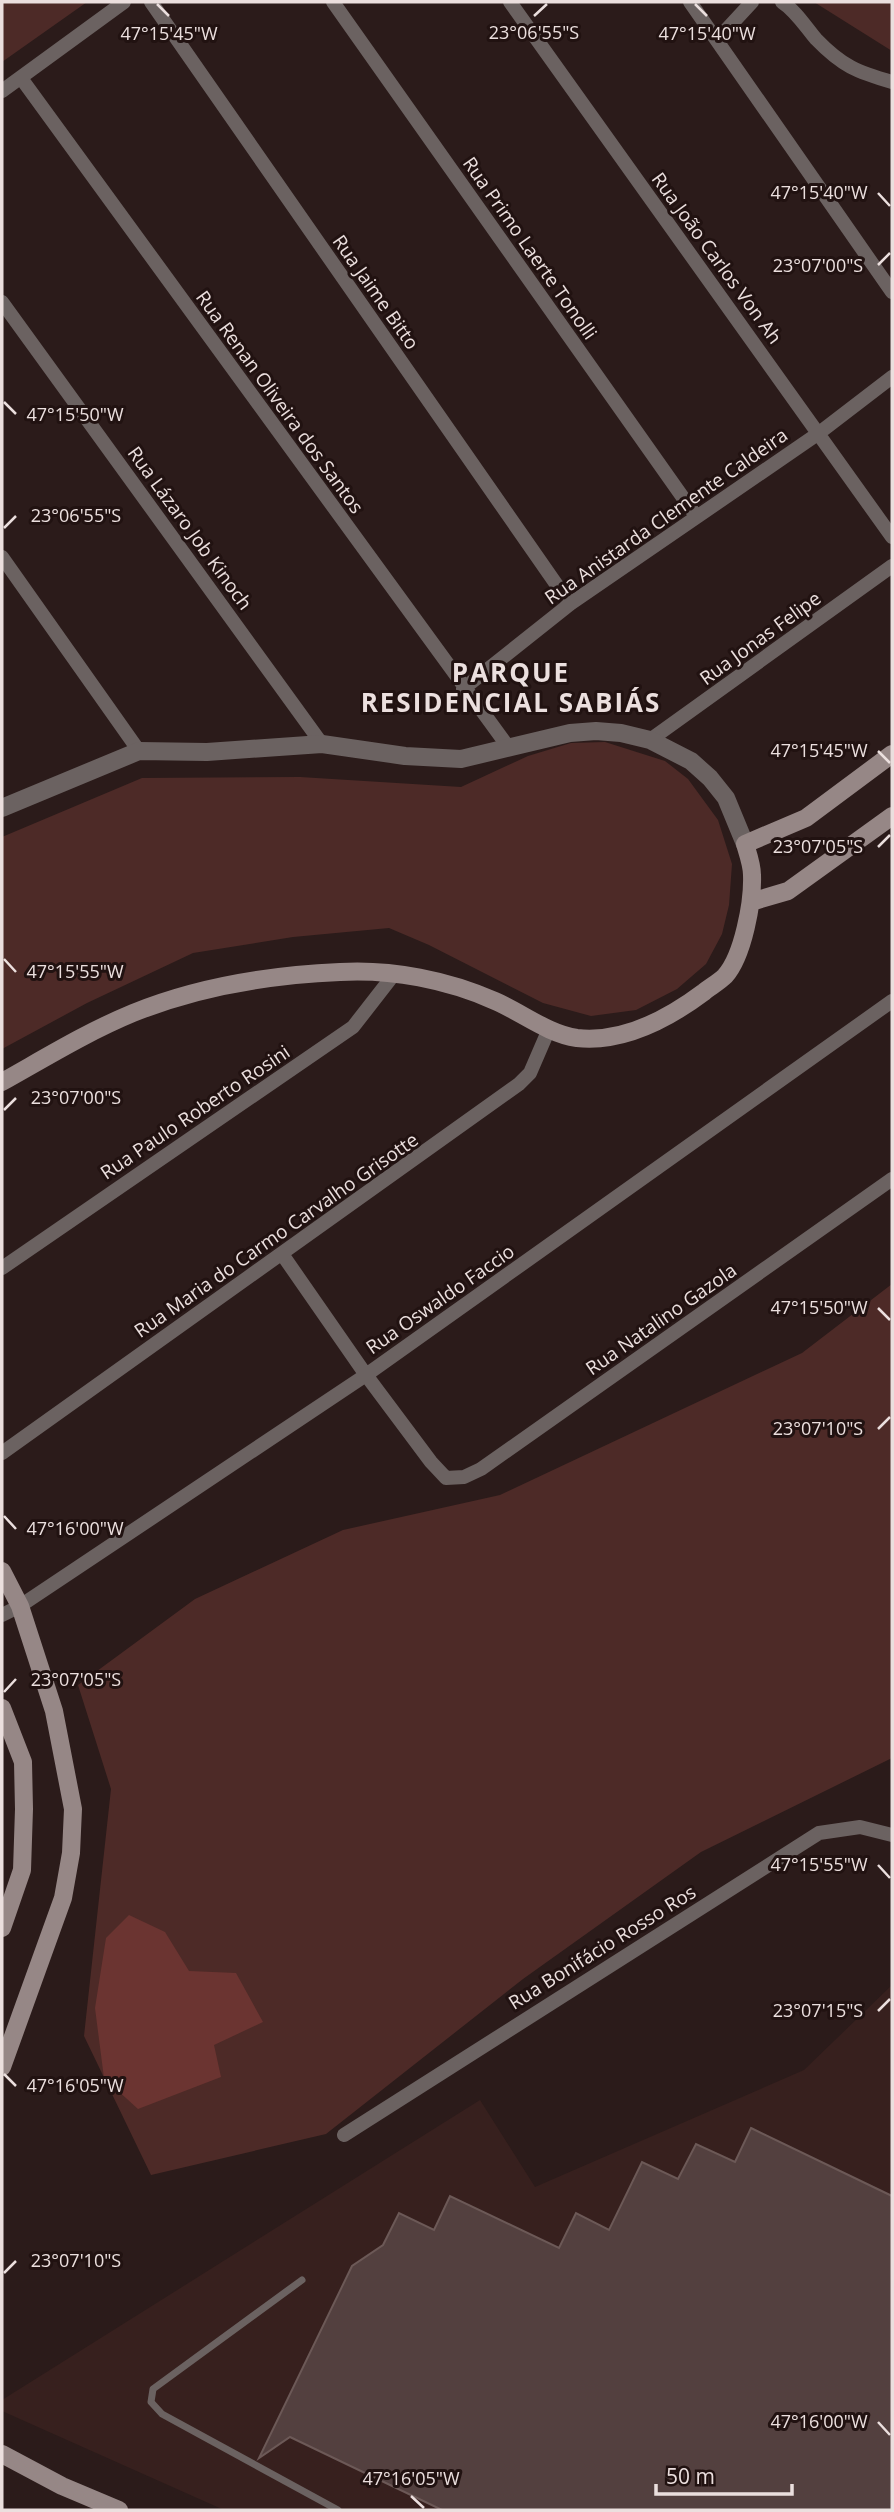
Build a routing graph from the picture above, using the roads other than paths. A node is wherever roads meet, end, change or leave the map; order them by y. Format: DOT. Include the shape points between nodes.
graph roads {
  1 [pos="124,2"];
  2 [pos="151,2"];
  3 [pos="333,2"];
  4 [pos="510,2"];
  5 [pos="690,2"];
  6 [pos="752,2"];
  7 [pos="782,2"];
  8 [pos="719,43"];
  9 [pos="21,78"];
  10 [pos="892,82"];
  11 [pos="2,92"];
  12 [pos="892,292"];
  13 [pos="2,302"];
  14 [pos="892,377"];
  15 [pos="818,433"];
  16 [pos="696,516"];
  17 [pos="892,537"];
  18 [pos="2,556"];
  19 [pos="892,566"];
  20 [pos="570,604"];
  21 [pos="463,689"];
  22 [pos="650,740"];
  23 [pos="322,744"];
  24 [pos="509,748"];
  25 [pos="139,751"];
  26 [pos="890,761"];
  27 [pos="2,808"];
  28 [pos="892,816"];
  29 [pos="745,844"];
  30 [pos="751,902"];
  31 [pos="395,973"];
  32 [pos="892,1001"];
  33 [pos="549,1028"];
  34 [pos="2,1082"];
  35 [pos="892,1179"];
  36 [pos="282,1254"];
  37 [pos="2,1268"];
  38 [pos="366,1375"];
  39 [pos="2,1452"];
  40 [pos="2,1571"];
  41 [pos="20,1606"];
  42 [pos="2,1615"];
  43 [pos="2,1708"];
  44 [pos="892,1835"];
  45 [pos="2,1928"];
  46 [pos="2,2067"];
  47 [pos="344,2134"];
  48 [pos="302,2280"];
  49 [pos="2,2455"];
  50 [pos="119,2510"];
  51 [pos="338,2510"];
  1 -- 9 [label="street"];
  2 -- 20 [label="street, Rua Jaime Bitto"];
  3 -- 16 [label="street, Rua Primo Laerte Tonolli"];
  4 -- 15 [label="street, Rua João Carlos Von Ah"];
  5 -- 8 [label="street"];
  6 -- 8 [label="street"];
  7 -- 10 [label="street" via="848,68"];
  8 -- 12 [label="street"];
  9 -- 11 [label="street"];
  9 -- 21 [label="street, Rua Renan Oliveira dos Santos"];
  13 -- 23 [label="street, Rua Lázaro Job Kinoch"];
  14 -- 15 [label="street, Rua Anistarda Clemente Caldeira"];
  15 -- 16 [label="street, Rua Anistarda Clemente Caldeira"];
  15 -- 17 [label="street, Rua João Carlos Von Ah"];
  16 -- 20 [label="street, Rua Anistarda Clemente Caldeira"];
  18 -- 25 [label="street"];
  19 -- 22 [label="street, Rua Jonas Felipe"];
  20 -- 21 [label="street, Rua Anistarda Clemente Caldeira"];
  21 -- 24 [label="street, Rua Renan Oliveira dos Santos"];
  22 -- 24 [label="street" via="596,731"];
  22 -- 29 [label="street" via="691,761 709,778 726,798"];
  23 -- 24 [label="street" via="461,759"];
  23 -- 25 [label="street" via="207,752"];
  25 -- 27 [label="street"];
  26 -- 29 [label="main road" via="806,818"];
  28 -- 30 [label="main road" via="788,891"];
  29 -- 30 [label="main road" via="752,873"];
  30 -- 33 [label="main road" via="742,942 725,975 691,1002 661,1020 618,1035 576,1038"];
  31 -- 33 [label="main road" via="466,990"];
  31 -- 34 [label="main road" via="303,975 195,993 90,1033"];
  31 -- 37 [label="street, Rua Paulo Roberto Rosini" via="353,1027"];
  32 -- 38 [label="street, Rua Oswaldo Faccio"];
  33 -- 36 [label="street, Rua Maria do Carmo Carvalho Grisotte" via="530,1073 519,1084"];
  35 -- 38 [label="street, Rua Natalino Gazola" via="464,1477 446,1478"];
  36 -- 38 [label="street"];
  36 -- 39 [label="street, Rua Maria do Carmo Carvalho Grisotte"];
  38 -- 41 [label="street, Rua Oswaldo Faccio"];
  40 -- 41 [label="main road"];
  41 -- 42 [label="street, Rua Oswaldo Faccio"];
  41 -- 46 [label="main road" via="54,1711 73,1809 63,1898"];
  43 -- 45 [label="main road" via="23,1762 24,1809 22,1870"];
  44 -- 47 [label="street, Rua Bonifácio Rosso Ros" via="860,1827 819,1833"];
  48 -- 51 [label="lane" via="153,2389 151,2402 162,2414"];
  49 -- 50 [label="main road"];
}
